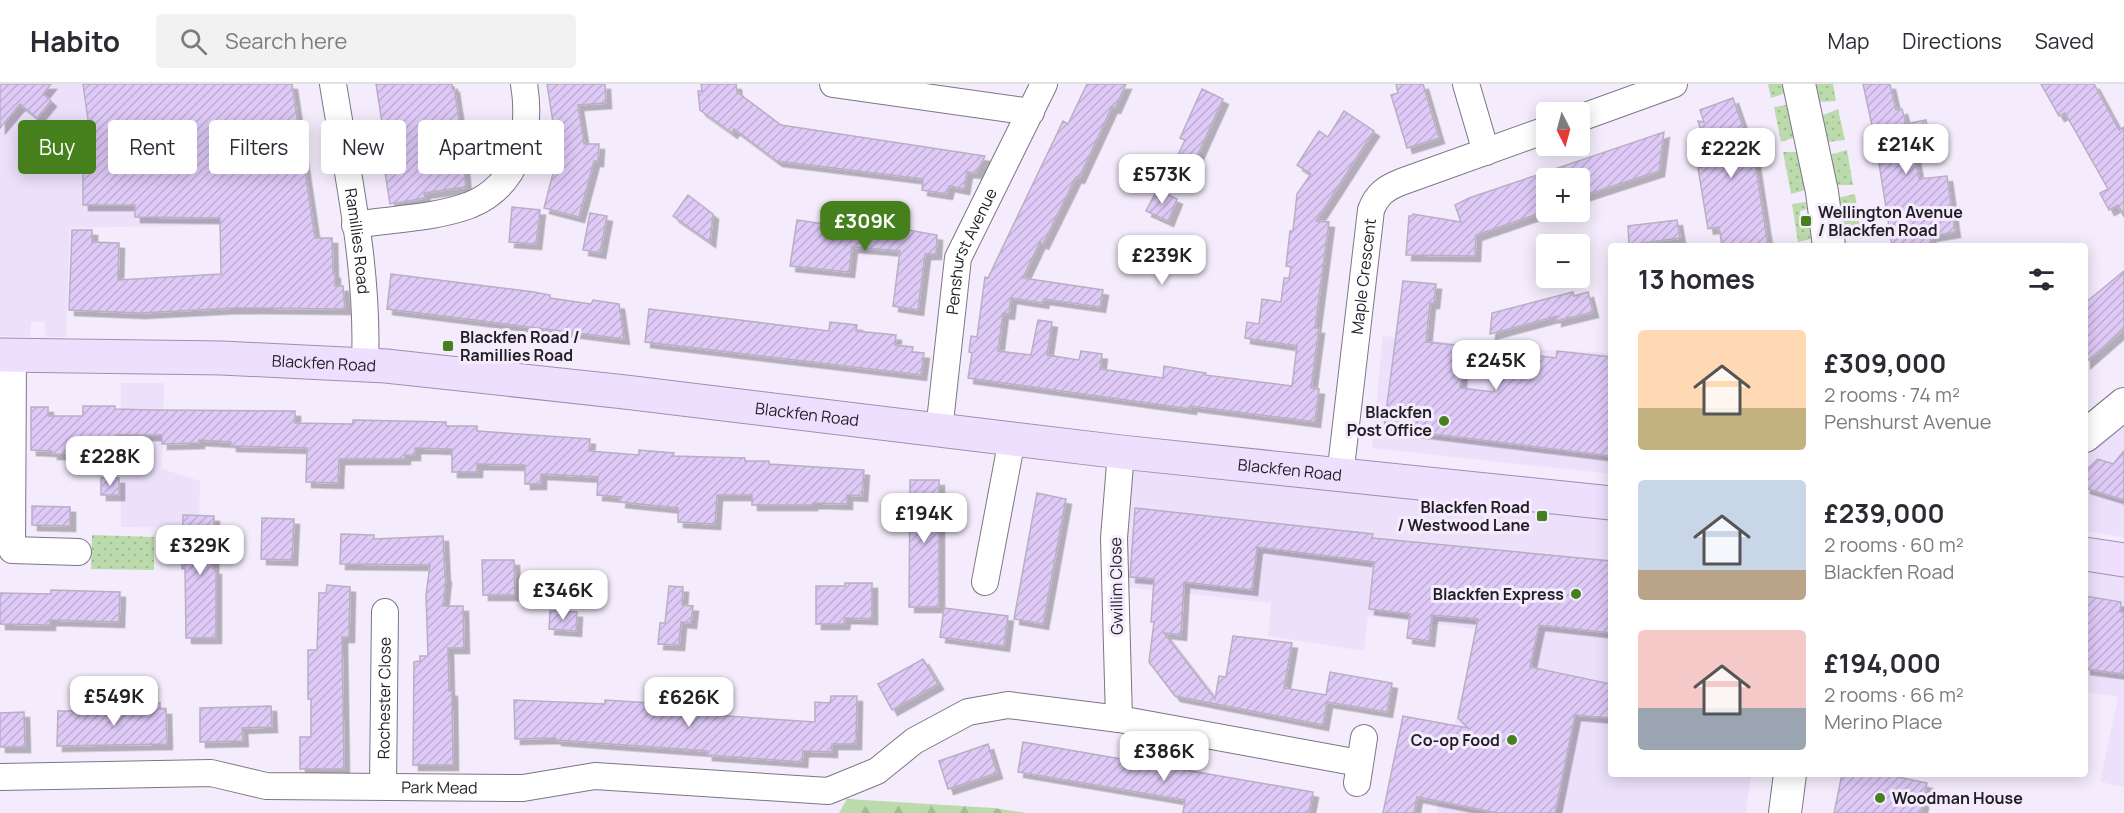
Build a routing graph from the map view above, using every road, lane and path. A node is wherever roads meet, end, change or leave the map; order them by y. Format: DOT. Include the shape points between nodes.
graph roads {
  1 [pos="333,84"];
  2 [pos="524,84"];
  3 [pos="833,84"];
  4 [pos="1044,84"];
  5 [pos="1466,84"];
  6 [pos="1674,84"];
  7 [pos="1799,84"];
  8 [pos="1031,112"];
  9 [pos="1590,114"];
  10 [pos="1536,134"];
  11 [pos="1486,152"];
  12 [pos="355,225"];
  13 [pos="1829,243"];
  14 [pos="7,356"];
  15 [pos="365,364"];
  16 [pos="2124,404"];
  17 [pos="939,431"];
  18 [pos="2088,434"];
  19 [pos="1012,439"];
  20 [pos="1121,452"];
  21 [pos="1340,476"];
  22 [pos="1608,503"];
  23 [pos="6,550"];
  24 [pos="78,552"];
  25 [pos="2088,554"];
  26 [pos="2124,560"];
  27 [pos="985,582"];
  28 [pos="385,612"];
  29 [pos="1119,719"];
  30 [pos="1360,761"];
  31 [pos="0,777"];
  32 [pos="1790,777"];
  33 [pos="383,785"];
  34 [pos="1785,813"];
  1 -- 12 [label="street, Ramillies Road"];
  2 -- 12 [label="street" via="527,120 520,155 495,189 469,205"];
  3 -- 8 [label="street"];
  4 -- 8 [label="street, Penshurst Avenue"];
  5 -- 11 [label="street"];
  6 -- 9 [label="street"];
  7 -- 13 [label="street"];
  8 -- 17 [label="street, Penshurst Avenue" via="958,258"];
  10 -- 11 [label="street, Maple Crescent"];
  11 -- 21 [label="street, Maple Crescent" via="1401,182 1375,198"];
  12 -- 15 [label="street, Ramillies Road" via="365,288"];
  14 -- 15 [label="main road, Blackfen Road"];
  14 -- 23 [label="street"];
  15 -- 17 [label="main road, Blackfen Road"];
  16 -- 18 [label="street"];
  17 -- 19 [label="main road, Blackfen Road"];
  19 -- 20 [label="main road, Blackfen Road"];
  19 -- 27 [label="street"];
  20 -- 21 [label="main road, Blackfen Road"];
  20 -- 29 [label="street, Gwillim Close" via="1114,538"];
  21 -- 22 [label="main road, Blackfen Road"];
  23 -- 24 [label="street"];
  25 -- 26 [label="main road"];
  28 -- 33 [label="street, Rochester Close"];
  29 -- 30 [label="street"];
  29 -- 33 [label="street, Park Mead" via="1008,705 968,712 914,741 876,771 828,791 595,776 523,788"];
  31 -- 33 [label="street, Park Mead" via="211,773 266,786"];
  32 -- 34 [label="street"];
}
